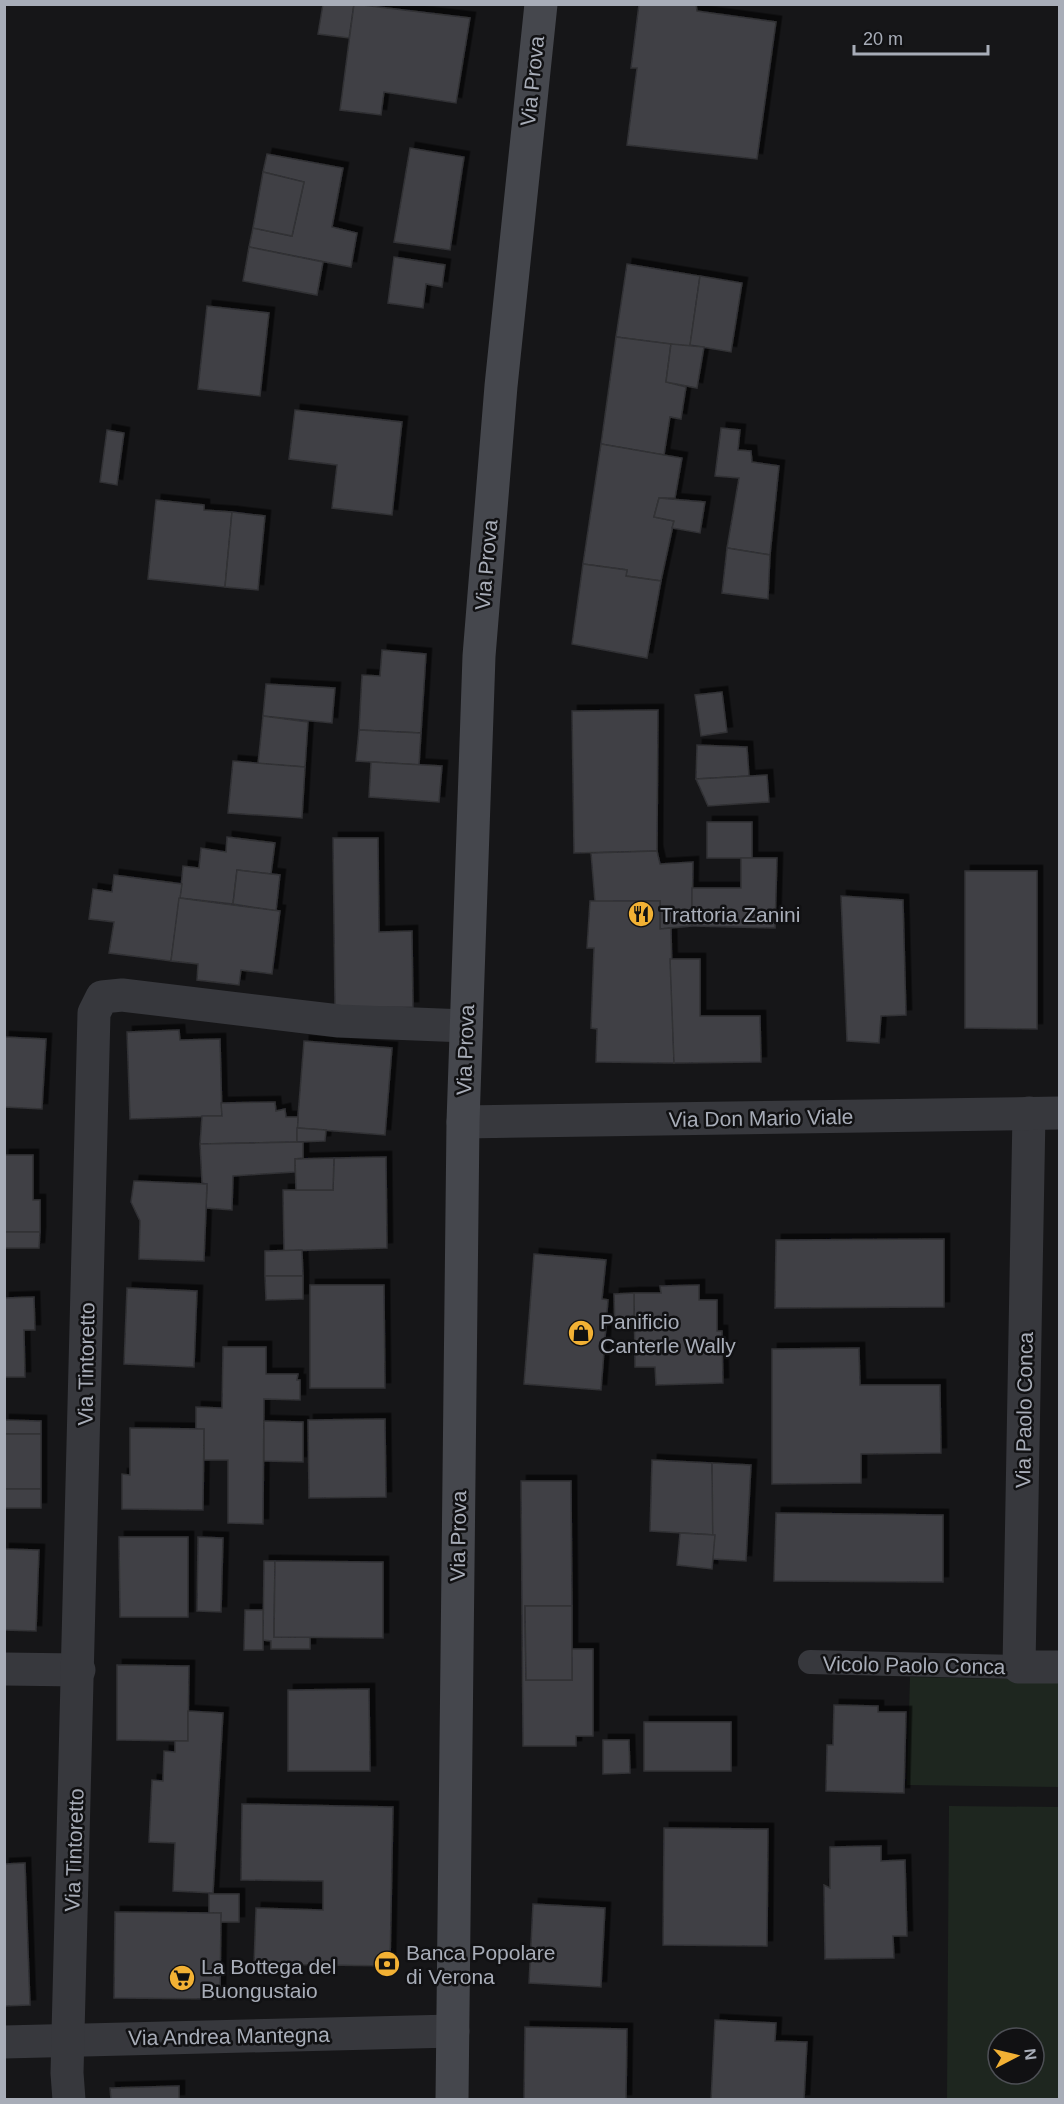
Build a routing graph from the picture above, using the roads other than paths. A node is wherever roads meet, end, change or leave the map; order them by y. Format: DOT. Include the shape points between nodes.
graph roads {
  1 [pos="541,4"];
  2 [pos="466,1026"];
  3 [pos="1044,1113"];
  4 [pos="463,1122"];
  5 [pos="810,1662"];
  6 [pos="1019,1667"];
  7 [pos="1059,1667"];
  8 [pos="4,1669"];
  9 [pos="79,1670"];
  10 [pos="453,2031"];
  11 [pos="68,2039"];
  12 [pos="4,2042"];
  13 [pos="69,2100"];
  14 [pos="453,2100"];
  1 -- 2 [label="main road, Via Prova" via="479,656"];
  2 -- 4 [label="main road, Via Prova"];
  2 -- 9 [label="street, Via Tintoretto" via="339,1022 122,995 102,997 94,1013"];
  3 -- 4 [label="street, Via Don Mario Viale"];
  3 -- 6 [label="street, Via Paolo Conca"];
  4 -- 10 [label="main road, Via Prova"];
  5 -- 6 [label="lane, Vicolo Paolo Conca"];
  6 -- 7 [label="street"];
  8 -- 9 [label="street"];
  9 -- 11 [label="street, Via Tintoretto"];
  10 -- 11 [label="street, Via Andrea Mantegna"];
  10 -- 14 [label="main road, Via Prova"];
  11 -- 12 [label="street, Via Andrea Mantegna"];
  11 -- 13 [label="street, Via Tintoretto"];
}
